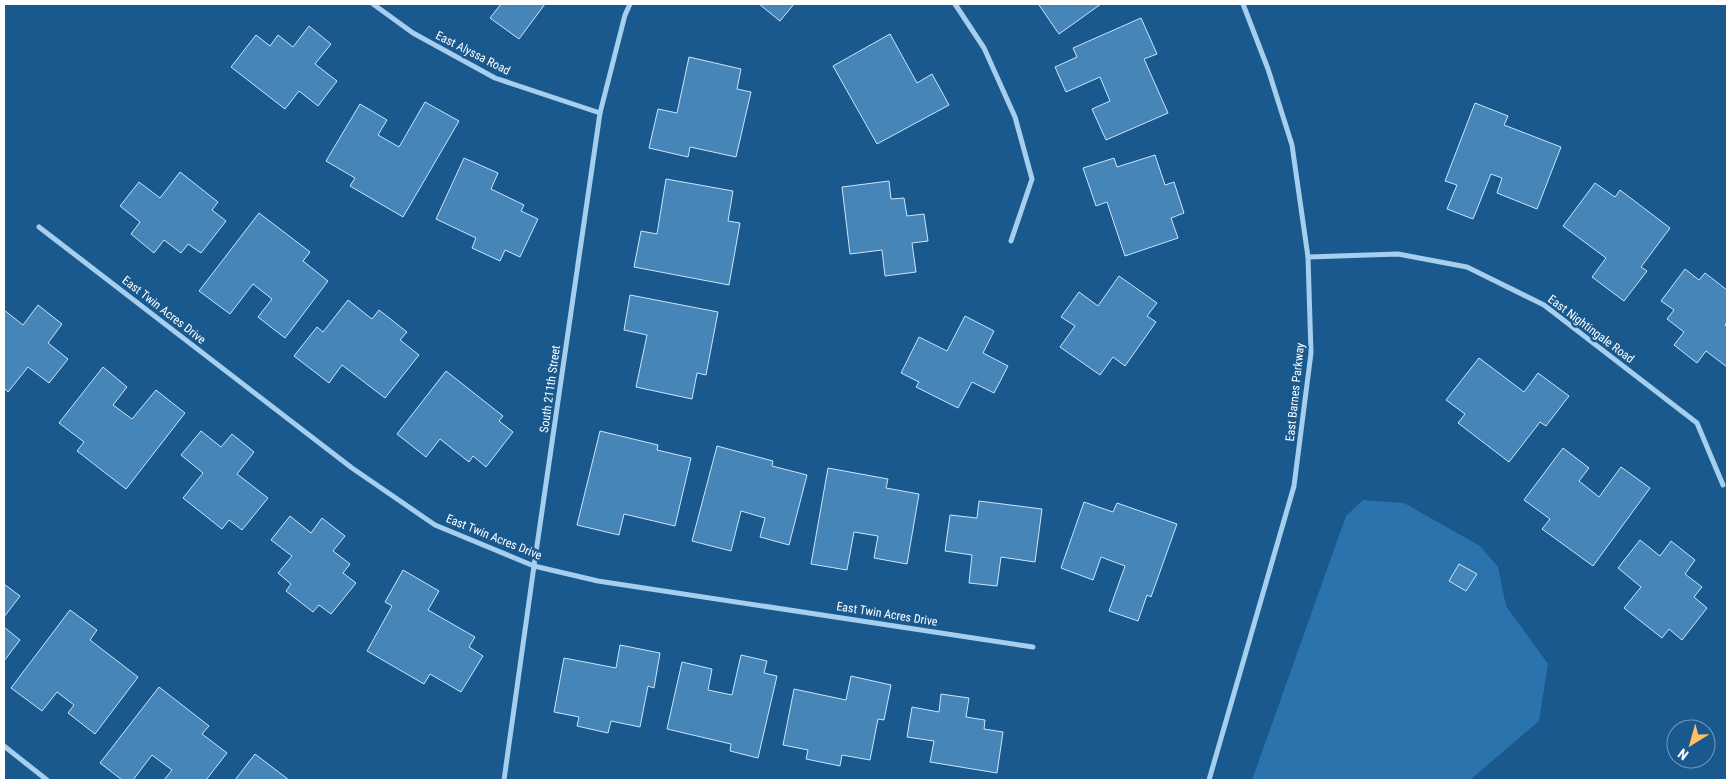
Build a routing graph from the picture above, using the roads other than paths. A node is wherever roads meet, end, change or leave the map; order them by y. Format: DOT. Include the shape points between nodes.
graph roads {
  1 [pos="373,4"];
  2 [pos="630,4"];
  3 [pos="955,4"];
  4 [pos="1244,4"];
  5 [pos="600,113"];
  6 [pos="39,227"];
  7 [pos="1011,242"];
  8 [pos="1308,257"];
  9 [pos="1723,484"];
  10 [pos="534,566"];
  11 [pos="1033,646"];
  12 [pos="4,746"];
  13 [pos="47,780"];
  14 [pos="504,780"];
  15 [pos="1209,780"];
  1 -- 5 [label="street, East Alyssa Road" via="413,33 495,78"];
  2 -- 5 [label="street, South 211th Street"];
  3 -- 7 [label="street" via="984,48 1007,100 1032,179"];
  4 -- 8 [label="street, East Barnes Parkway" via="1292,146"];
  5 -- 10 [label="street, South 211th Street"];
  6 -- 10 [label="street, East Twin Acres Drive" via="352,468 436,525"];
  8 -- 9 [label="street, East Nightingale Road" via="1398,254 1467,267 1544,305 1697,424"];
  8 -- 15 [label="street, East Barnes Parkway" via="1312,353 1294,486"];
  10 -- 11 [label="street, East Twin Acres Drive" via="598,581"];
  10 -- 14 [label="street, South 211th Street"];
  12 -- 13 [label="street"];
}
